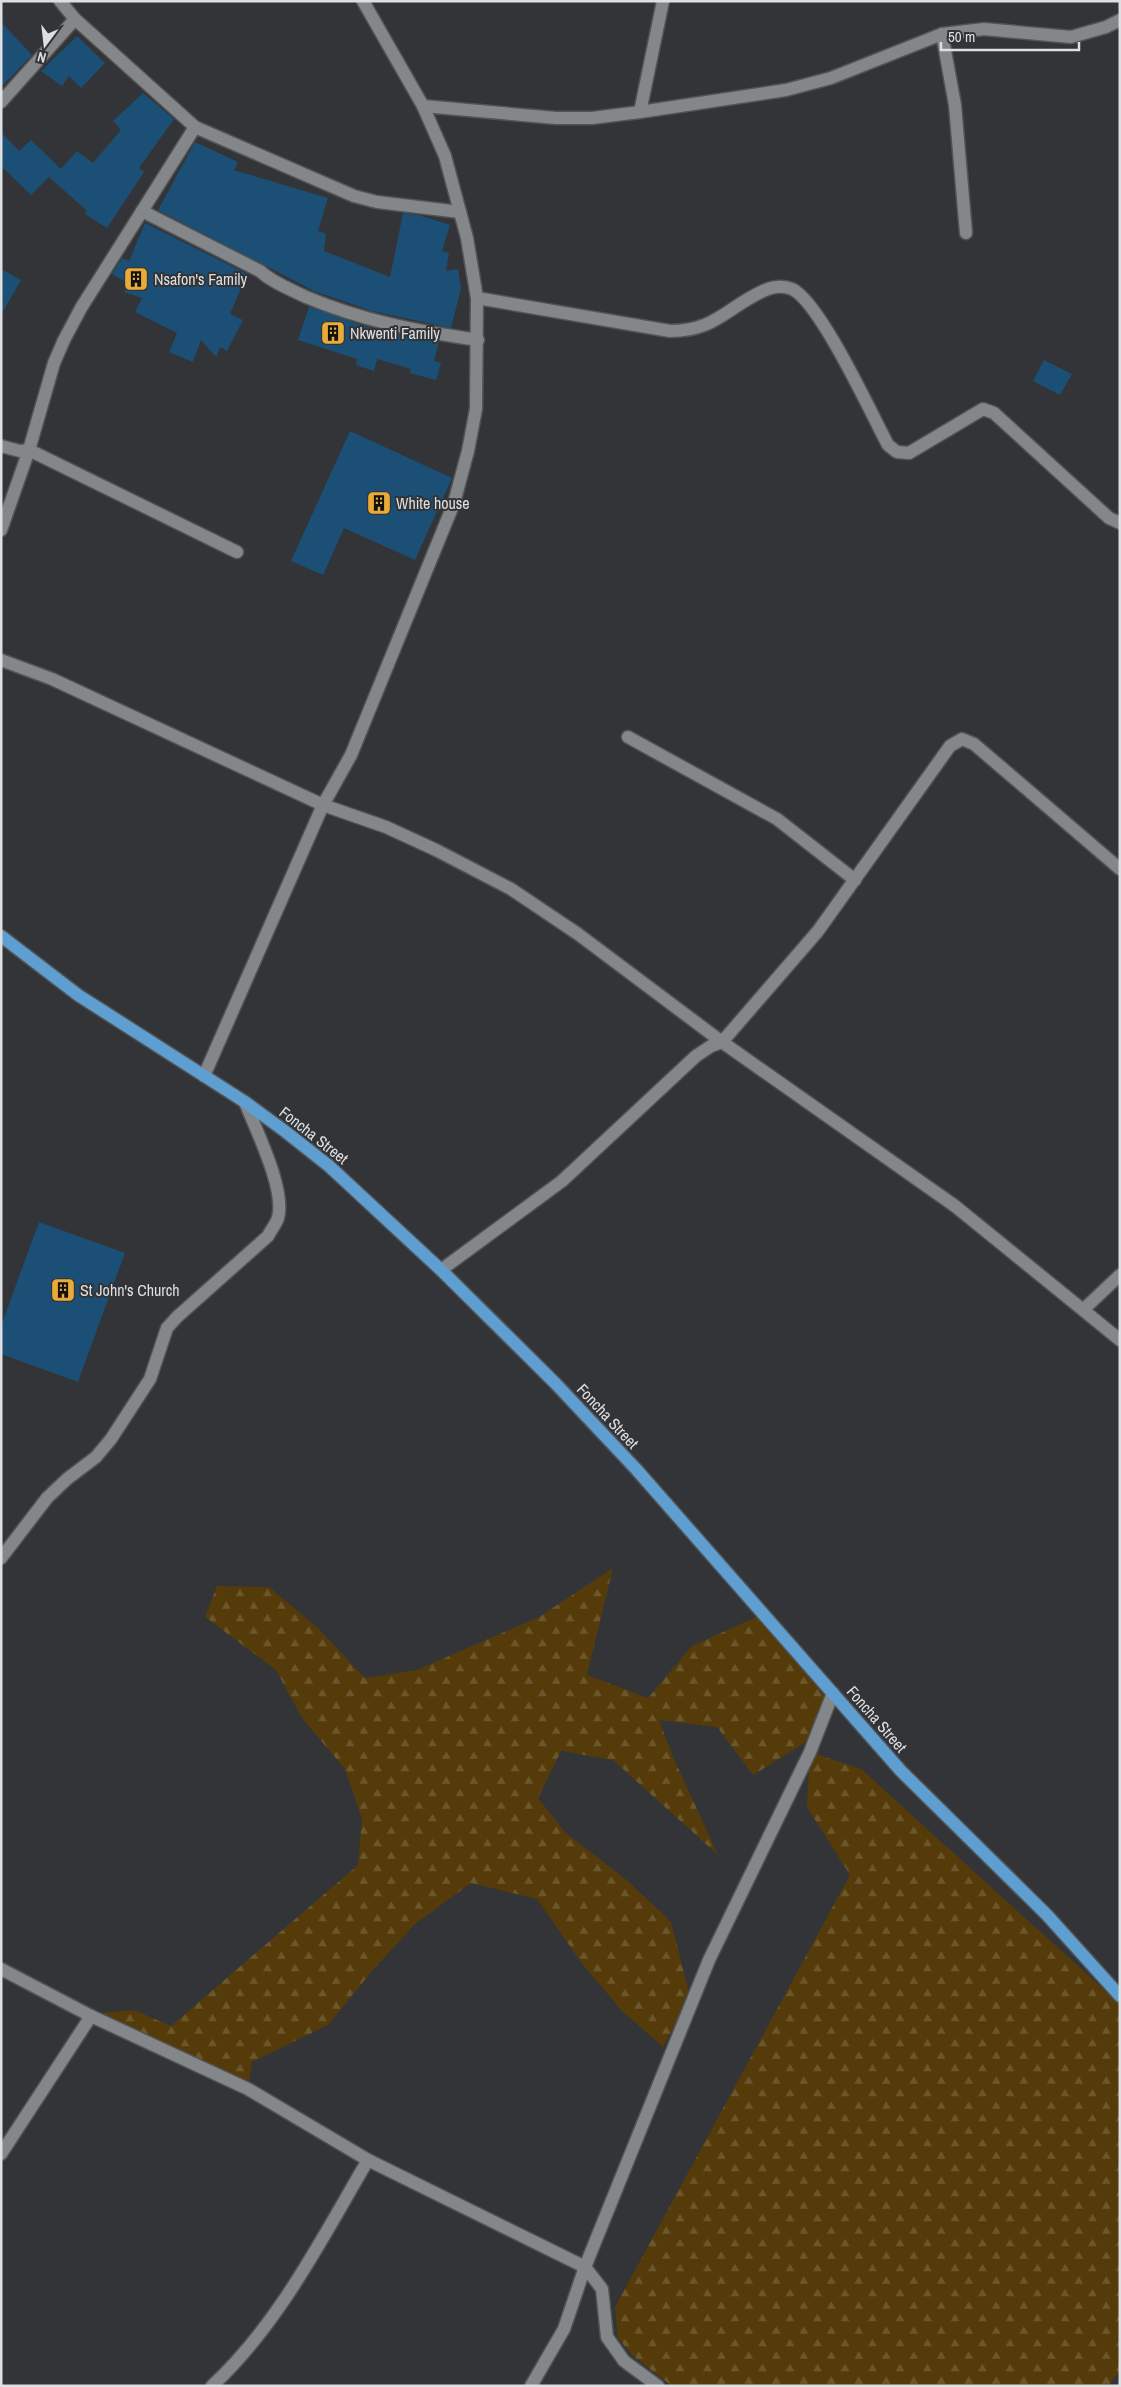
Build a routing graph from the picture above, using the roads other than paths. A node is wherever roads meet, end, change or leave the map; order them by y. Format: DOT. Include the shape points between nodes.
graph roads {
  1 [pos="60,1"];
  2 [pos="362,1"];
  3 [pos="663,1"];
  4 [pos="75,19"];
  5 [pos="1120,20"];
  6 [pos="942,34"];
  7 [pos="1,102"];
  8 [pos="423,106"];
  9 [pos="640,112"];
  10 [pos="195,127"];
  11 [pos="142,211"];
  12 [pos="460,212"];
  13 [pos="966,233"];
  14 [pos="477,298"];
  15 [pos="478,340"];
  16 [pos="1,446"];
  17 [pos="29,450"];
  18 [pos="1120,523"];
  19 [pos="1,530"];
  20 [pos="237,552"];
  21 [pos="1,660"];
  22 [pos="628,737"];
  23 [pos="324,805"];
  24 [pos="1120,869"];
  25 [pos="855,880"];
  26 [pos="1,936"];
  27 [pos="722,1042"];
  28 [pos="204,1076"];
  29 [pos="245,1102"];
  30 [pos="441,1270"];
  31 [pos="1120,1275"];
  32 [pos="1084,1309"];
  33 [pos="1120,1340"];
  34 [pos="1,1558"];
  35 [pos="833,1692"];
  36 [pos="1,1968"];
  37 [pos="1120,1996"];
  38 [pos="91,2016"];
  39 [pos="1,2154"];
  40 [pos="368,2160"];
  41 [pos="585,2267"];
  42 [pos="212,2386"];
  43 [pos="531,2386"];
  44 [pos="658,2386"];
  1 -- 4 [label="street"];
  2 -- 8 [label="street"];
  3 -- 9 [label="street"];
  4 -- 7 [label="street"];
  4 -- 10 [label="street"];
  5 -- 6 [label="street" via="1071,37 984,30"];
  6 -- 9 [label="street" via="831,78 786,90"];
  6 -- 13 [label="street" via="955,105"];
  8 -- 9 [label="street" via="556,118 592,118"];
  8 -- 12 [label="street" via="445,156"];
  10 -- 11 [label="street"];
  10 -- 12 [label="street" via="354,196"];
  11 -- 15 [label="street" via="260,271 270,281 323,304 401,328"];
  11 -- 17 [label="street" via="64,340"];
  12 -- 14 [label="street"];
  14 -- 15 [label="street"];
  14 -- 18 [label="street" via="670,331 689,331 707,325 763,291 781,286 794,290 830,335 888,445 897,452 909,453 983,409 994,413 1109,518"];
  15 -- 23 [label="street" via="476,409 454,503 351,755"];
  16 -- 17 [label="street"];
  17 -- 19 [label="street"];
  17 -- 20 [label="street"];
  21 -- 23 [label="street" via="52,679"];
  22 -- 25 [label="street" via="777,819"];
  23 -- 27 [label="street" via="386,827 511,889 578,934"];
  23 -- 28 [label="street"];
  24 -- 25 [label="street" via="974,744 962,739 950,746"];
  25 -- 27 [label="street" via="818,931"];
  26 -- 28 [label="main road, Foncha Street" via="78,995"];
  27 -- 30 [label="street" via="696,1056 562,1181"];
  27 -- 32 [label="street" via="954,1206"];
  28 -- 29 [label="main road, Foncha Street"];
  29 -- 30 [label="main road, Foncha Street" via="329,1166"];
  29 -- 34 [label="street" via="276,1185 278,1219 268,1236 167,1328 150,1379 111,1439 96,1456 46,1498"];
  30 -- 35 [label="main road, Foncha Street" via="636,1469"];
  31 -- 32 [label="street"];
  32 -- 33 [label="street"];
  35 -- 37 [label="main road, Foncha Street" via="901,1771 1047,1915"];
  35 -- 41 [label="street" via="810,1752 709,1960"];
  36 -- 38 [label="street"];
  38 -- 39 [label="street"];
  38 -- 40 [label="street" via="248,2089"];
  40 -- 41 [label="street"];
  40 -- 42 [label="street" via="290,2292 237,2362"];
  41 -- 43 [label="street" via="564,2329"];
  41 -- 44 [label="street" via="602,2289 607,2337 624,2361"];
}
